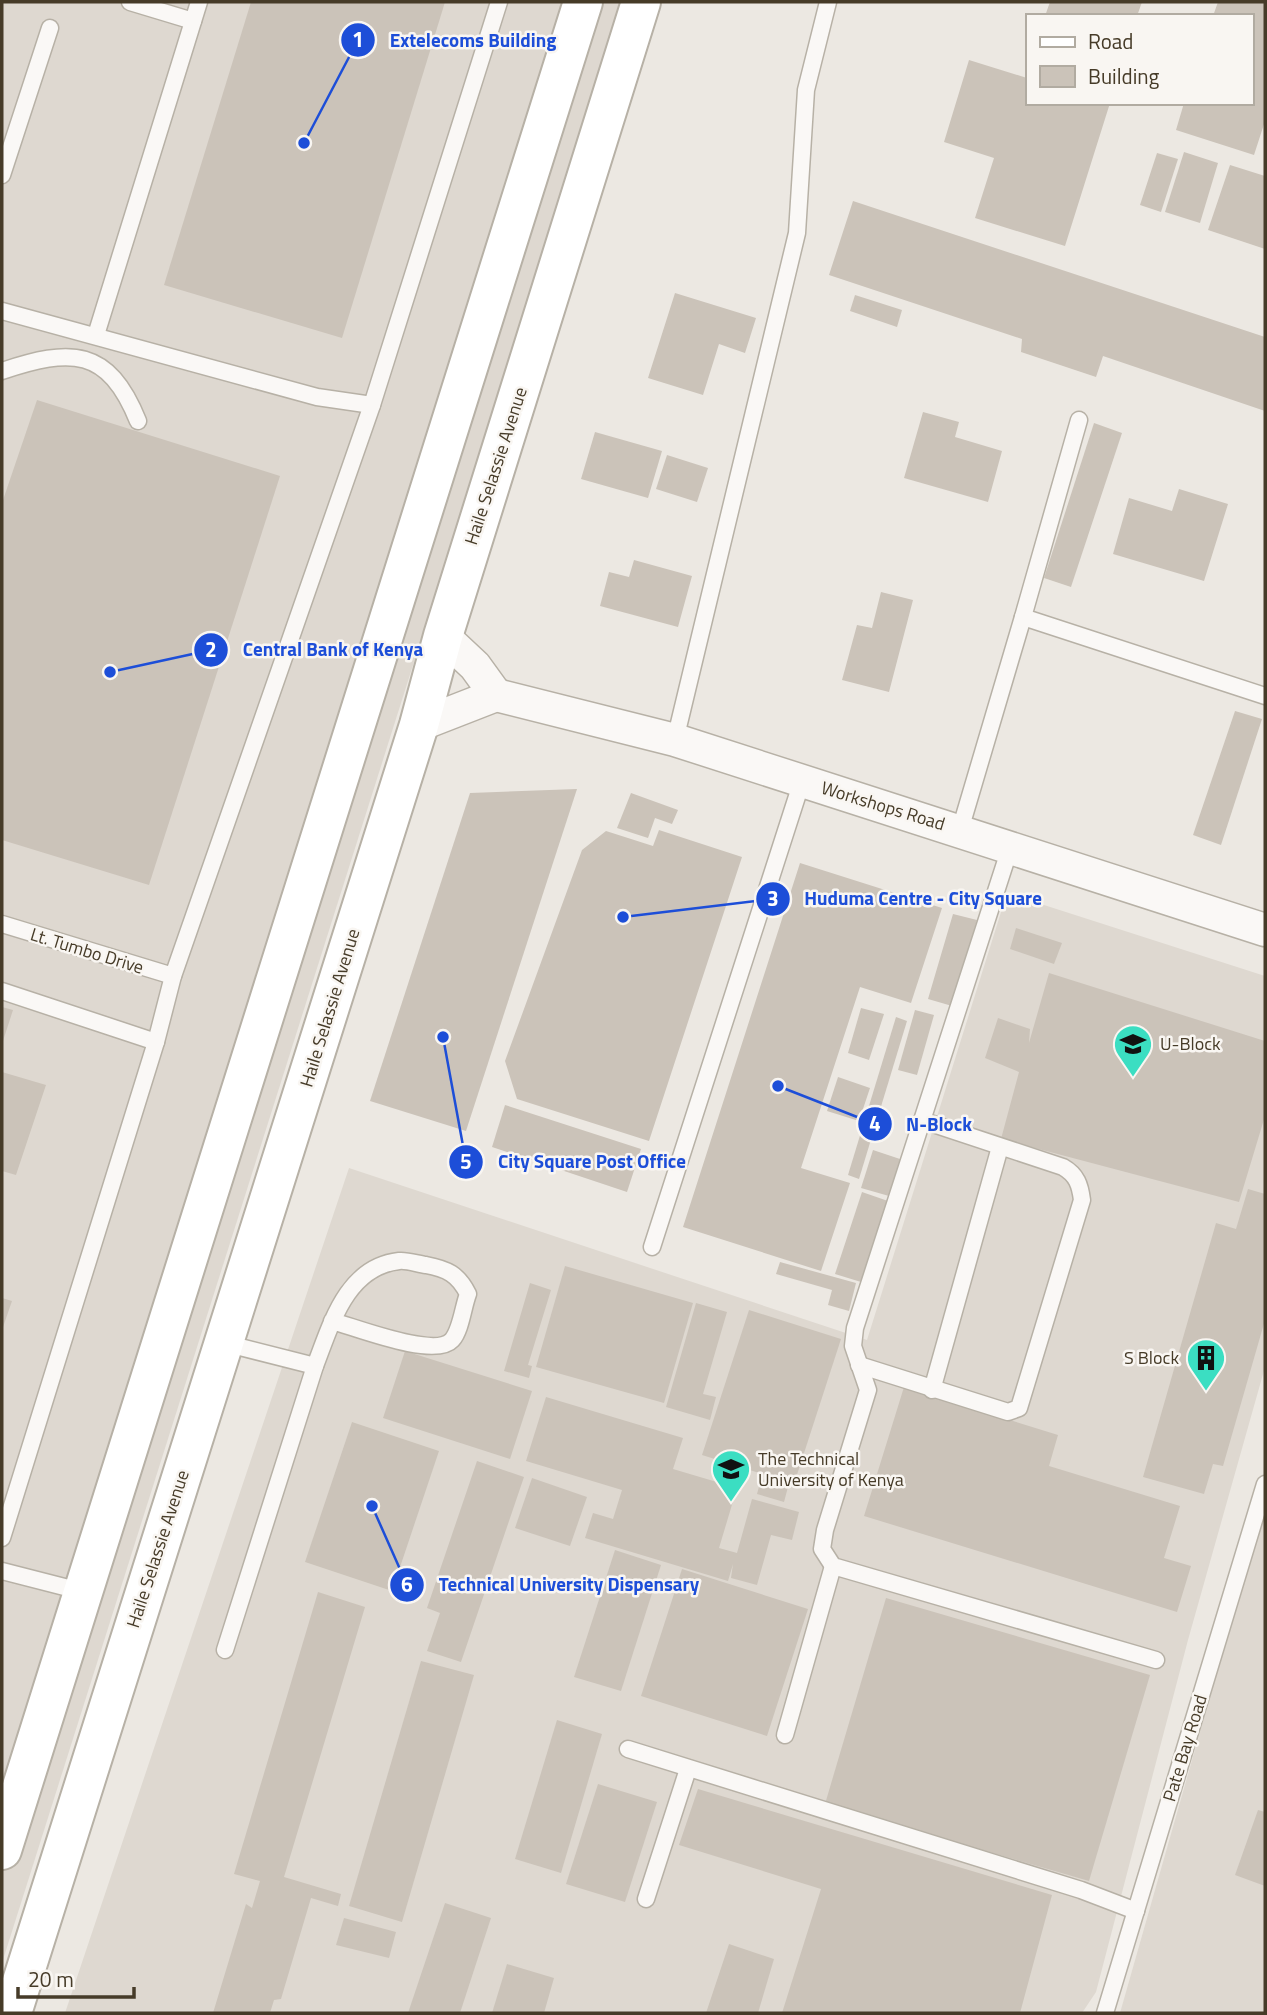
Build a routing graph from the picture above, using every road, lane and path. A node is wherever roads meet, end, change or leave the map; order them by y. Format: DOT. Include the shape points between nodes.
graph roads {
  1 [pos="130,2"];
  2 [pos="199,2"];
  3 [pos="499,2"];
  4 [pos="583,2"];
  5 [pos="641,2"];
  6 [pos="828,2"];
  7 [pos="193,21"];
  8 [pos="50,28"];
  9 [pos="2,175"];
  10 [pos="2,311"];
  11 [pos="96,335"];
  12 [pos="2,371"];
  13 [pos="372,405"];
  14 [pos="1079,420"];
  15 [pos="138,421"];
  16 [pos="1023,617"];
  17 [pos="443,636"];
  18 [pos="496,695"];
  19 [pos="1265,696"];
  20 [pos="419,725"];
  21 [pos="675,740"];
  22 [pos="802,781"];
  23 [pos="960,830"];
  24 [pos="1010,848"];
  25 [pos="2,924"];
  26 [pos="1265,930"];
  27 [pos="173,976"];
  28 [pos="2,991"];
  29 [pos="156,1042"];
  30 [pos="924,1121"];
  31 [pos="1000,1147"];
  32 [pos="652,1247"];
  33 [pos="332,1321"];
  34 [pos="224,1343"];
  35 [pos="859,1365"];
  36 [pos="315,1366"];
  37 [pos="932,1390"];
  38 [pos="1265,1484"];
  39 [pos="2,1538"];
  40 [pos="833,1566"];
  41 [pos="2,1571"];
  42 [pos="84,1592"];
  43 [pos="225,1650"];
  44 [pos="1156,1660"];
  45 [pos="785,1735"];
  46 [pos="628,1749"];
  47 [pos="688,1769"];
  48 [pos="2,1850"];
  49 [pos="646,1899"];
  50 [pos="1136,1911"];
  51 [pos="12,2013"];
  52 [pos="1105,2013"];
  1 -- 7 [label="lane"];
  2 -- 7 [label="lane"];
  3 -- 13 [label="lane"];
  4 -- 42 [label="main road"];
  5 -- 17 [label="main road, Haile Selassie Avenue"];
  6 -- 21 [label="lane" via="806,90 797,233"];
  7 -- 11 [label="lane"];
  8 -- 9 [label="lane"];
  10 -- 11 [label="lane"];
  11 -- 13 [label="lane" via="317,397"];
  12 -- 15 [label="lane" via="55,356 92,362 112,374"];
  13 -- 27 [label="lane"];
  14 -- 16 [label="lane"];
  16 -- 19 [label="lane"];
  16 -- 23 [label="lane"];
  17 -- 18 [label="street" via="475,666"];
  17 -- 20 [label="main road, Haile Selassie Avenue"];
  18 -- 20 [label="street"];
  18 -- 21 [label="street, Workshops Road"];
  20 -- 34 [label="main road, Haile Selassie Avenue"];
  21 -- 22 [label="street, Workshops Road"];
  22 -- 23 [label="street, Workshops Road"];
  22 -- 32 [label="lane"];
  23 -- 24 [label="street, Workshops Road"];
  24 -- 26 [label="street, Workshops Road"];
  24 -- 30 [label="lane"];
  25 -- 27 [label="lane, Lt. Tumbo Drive"];
  27 -- 29 [label="lane"];
  28 -- 29 [label="lane"];
  29 -- 39 [label="lane"];
  30 -- 31 [label="lane"];
  30 -- 35 [label="lane" via="855,1328 853,1346"];
  31 -- 37 [label="lane"];
  31 -- 37 [label="lane" via="1074,1173 1082,1200 1019,1408 1008,1412"];
  33 -- 33 [label="lane" via="427,1348 445,1346 454,1339 468,1294 460,1278 444,1269 399,1260 370,1271 345,1294"];
  33 -- 36 [label="lane"];
  34 -- 36 [label="lane"];
  34 -- 51 [label="main road, Haile Selassie Avenue"];
  35 -- 37 [label="lane"];
  35 -- 40 [label="lane" via="868,1390 822,1549"];
  36 -- 43 [label="lane"];
  38 -- 50 [label="lane, Pate Bay Road"];
  40 -- 44 [label="lane"];
  40 -- 45 [label="lane"];
  41 -- 42 [label="lane"];
  42 -- 48 [label="main road"];
  46 -- 47 [label="lane"];
  47 -- 49 [label="lane"];
  47 -- 50 [label="lane"];
  50 -- 52 [label="lane, Pate Bay Road"];
}
